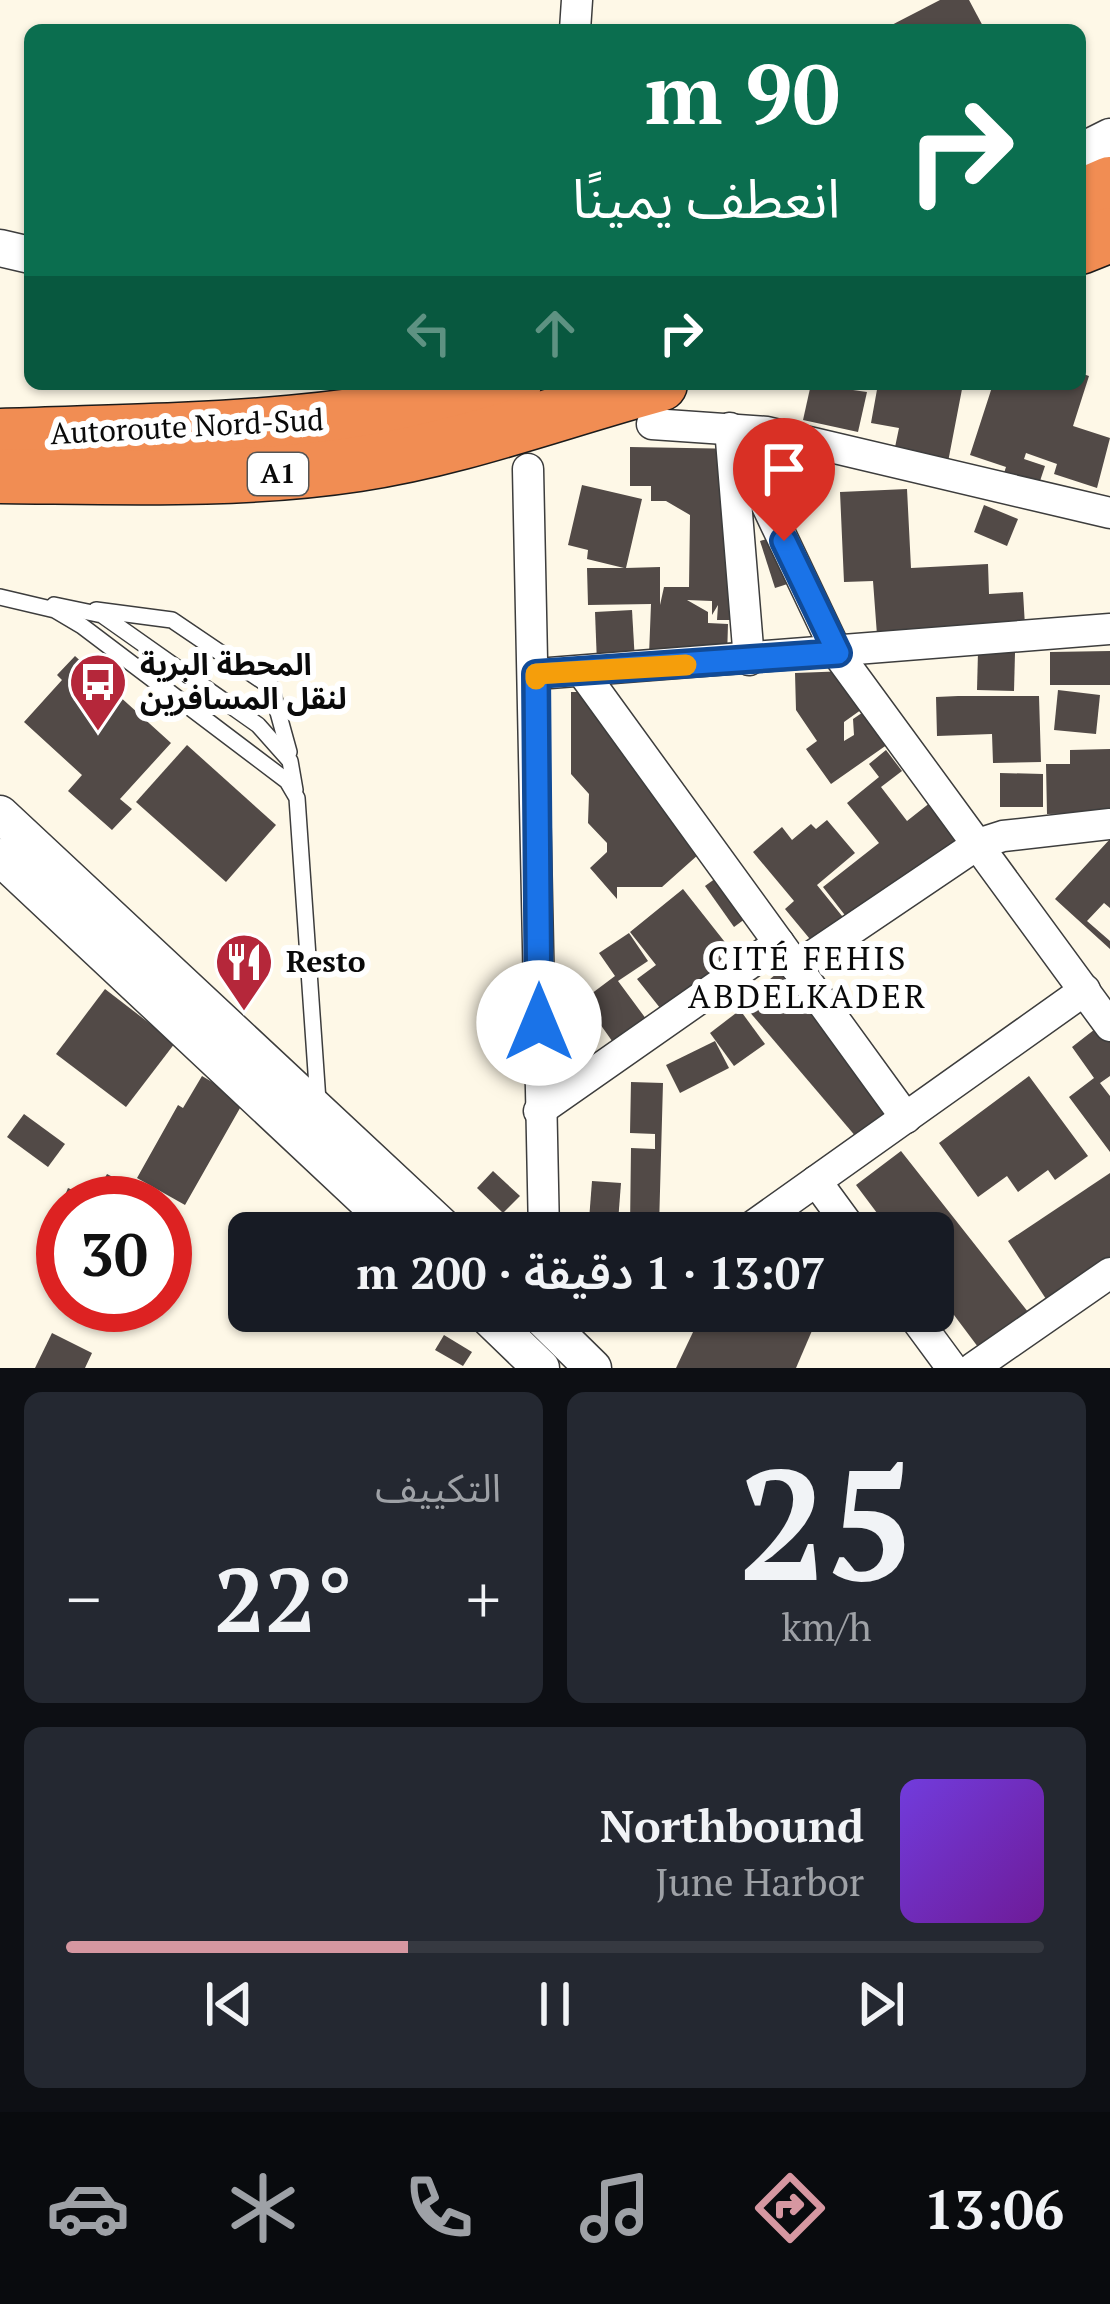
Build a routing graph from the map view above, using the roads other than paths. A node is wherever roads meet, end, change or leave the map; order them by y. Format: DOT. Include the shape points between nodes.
graph roads {
  1 [pos="492,390"];
  2 [pos="656,404"];
  3 [pos="730,428"];
  4 [pos="0,436"];
  5 [pos="528,469"];
  6 [pos="0,476"];
  7 [pos="1110,513"];
  8 [pos="0,598"];
  9 [pos="34,603"];
  10 [pos="77,608"];
  11 [pos="1110,629"];
  12 [pos="838,653"];
  13 [pos="749,660"];
  14 [pos="583,673"];
  15 [pos="536,674"];
  16 [pos="290,761"];
  17 [pos="297,799"];
  18 [pos="0,814"];
  19 [pos="1110,824"];
  20 [pos="978,844"];
  21 [pos="0,857"];
  22 [pos="788,955"];
  23 [pos="1101,1008"];
  24 [pos="539,1111"];
  25 [pos="319,1114"];
  26 [pos="906,1118"];
  27 [pos="314,1152"];
  28 [pos="816,1181"];
  29 [pos="378,1212"];
  30 [pos="426,1212"];
  31 [pos="543,1212"];
  32 [pos="772,1212"];
  33 [pos="839,1212"];
  34 [pos="1110,1273"];
  35 [pos="503,1332"];
  36 [pos="556,1332"];
  37 [pos="925,1332"];
  38 [pos="528,1356"];
  39 [pos="593,1368"];
  40 [pos="952,1368"];
  41 [pos="973,1368"];
  1 -- 4 [label="highway, Autoroute Nord-Sud / A1" via="288,427"];
  2 -- 3 [label="street"];
  2 -- 6 [label="highway, Autoroute Nord-Sud / A1" via="361,464 254,477"];
  3 -- 7 [label="street"];
  3 -- 12 [label="street"];
  3 -- 13 [label="street"];
  5 -- 15 [label="street"];
  8 -- 9 [label="lane"];
  9 -- 10 [label="lane"];
  9 -- 17 [label="lane" via="82,626 287,781"];
  10 -- 16 [label="lane" via="102,615 258,725"];
  10 -- 16 [label="lane" via="172,620 271,688"];
  11 -- 12 [label="street"];
  12 -- 13 [label="street"];
  12 -- 20 [label="street"];
  13 -- 14 [label="street"];
  14 -- 15 [label="street"];
  14 -- 22 [label="street"];
  15 -- 24 [label="street"];
  16 -- 17 [label="lane"];
  17 -- 25 [label="lane"];
  18 -- 25 [label="street"];
  19 -- 20 [label="street"];
  20 -- 22 [label="street"];
  20 -- 23 [label="street"];
  21 -- 27 [label="street"];
  22 -- 24 [label="street"];
  22 -- 26 [label="street"];
  23 -- 26 [label="street"];
  24 -- 31 [label="street"];
  25 -- 27 [label="lane"];
  25 -- 30 [label="street"];
  26 -- 28 [label="street"];
  27 -- 29 [label="street"];
  28 -- 32 [label="street"];
  28 -- 33 [label="street"];
  34 -- 41 [label="street"];
  35 -- 38 [label="street"];
  36 -- 39 [label="street"];
  37 -- 40 [label="street"];
}
